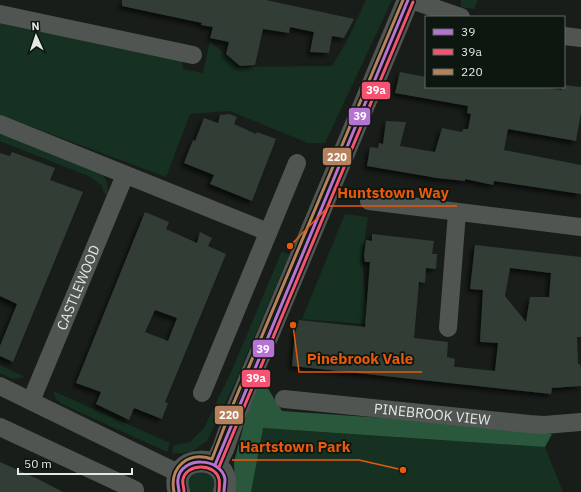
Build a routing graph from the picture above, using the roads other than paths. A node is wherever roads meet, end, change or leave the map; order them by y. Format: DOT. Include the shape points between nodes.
graph roads {
  1 [pos="408,0"];
  2 [pos="411,0"];
  3 [pos="0,14"];
  4 [pos="459,16"];
  5 [pos="565,36"];
  6 [pos="581,38"];
  7 [pos="193,54"];
  8 [pos="0,124"];
  9 [pos="297,163"];
  10 [pos="126,175"];
  11 [pos="369,201"];
  12 [pos="456,213"];
  13 [pos="581,227"];
  14 [pos="268,232"];
  15 [pos="448,328"];
  16 [pos="0,386"];
  17 [pos="202,394"];
  18 [pos="284,399"];
  19 [pos="31,401"];
  20 [pos="581,422"];
  21 [pos="0,427"];
  22 [pos="215,465"];
  23 [pos="179,483"];
  24 [pos="136,490"];
  25 [pos="224,492"];
  1 -- 22 [label="street" via="237,409 224,449"];
  2 -- 4 [label="street"];
  3 -- 7 [label="street"];
  5 -- 6 [label="street"];
  8 -- 10 [label="street"];
  9 -- 14 [label="street"];
  10 -- 14 [label="street"];
  10 -- 19 [label="street, CASTLEWOOD"];
  11 -- 12 [label="street"];
  12 -- 13 [label="street"];
  12 -- 15 [label="street"];
  14 -- 17 [label="street"];
  16 -- 19 [label="street"];
  18 -- 20 [label="street, PINEBROOK VIEW" via="529,424"];
  19 -- 23 [label="street"];
  21 -- 24 [label="street"];
  22 -- 23 [label="street" via="207,461 191,463"];
  22 -- 25 [label="street" via="224,476"];
}
